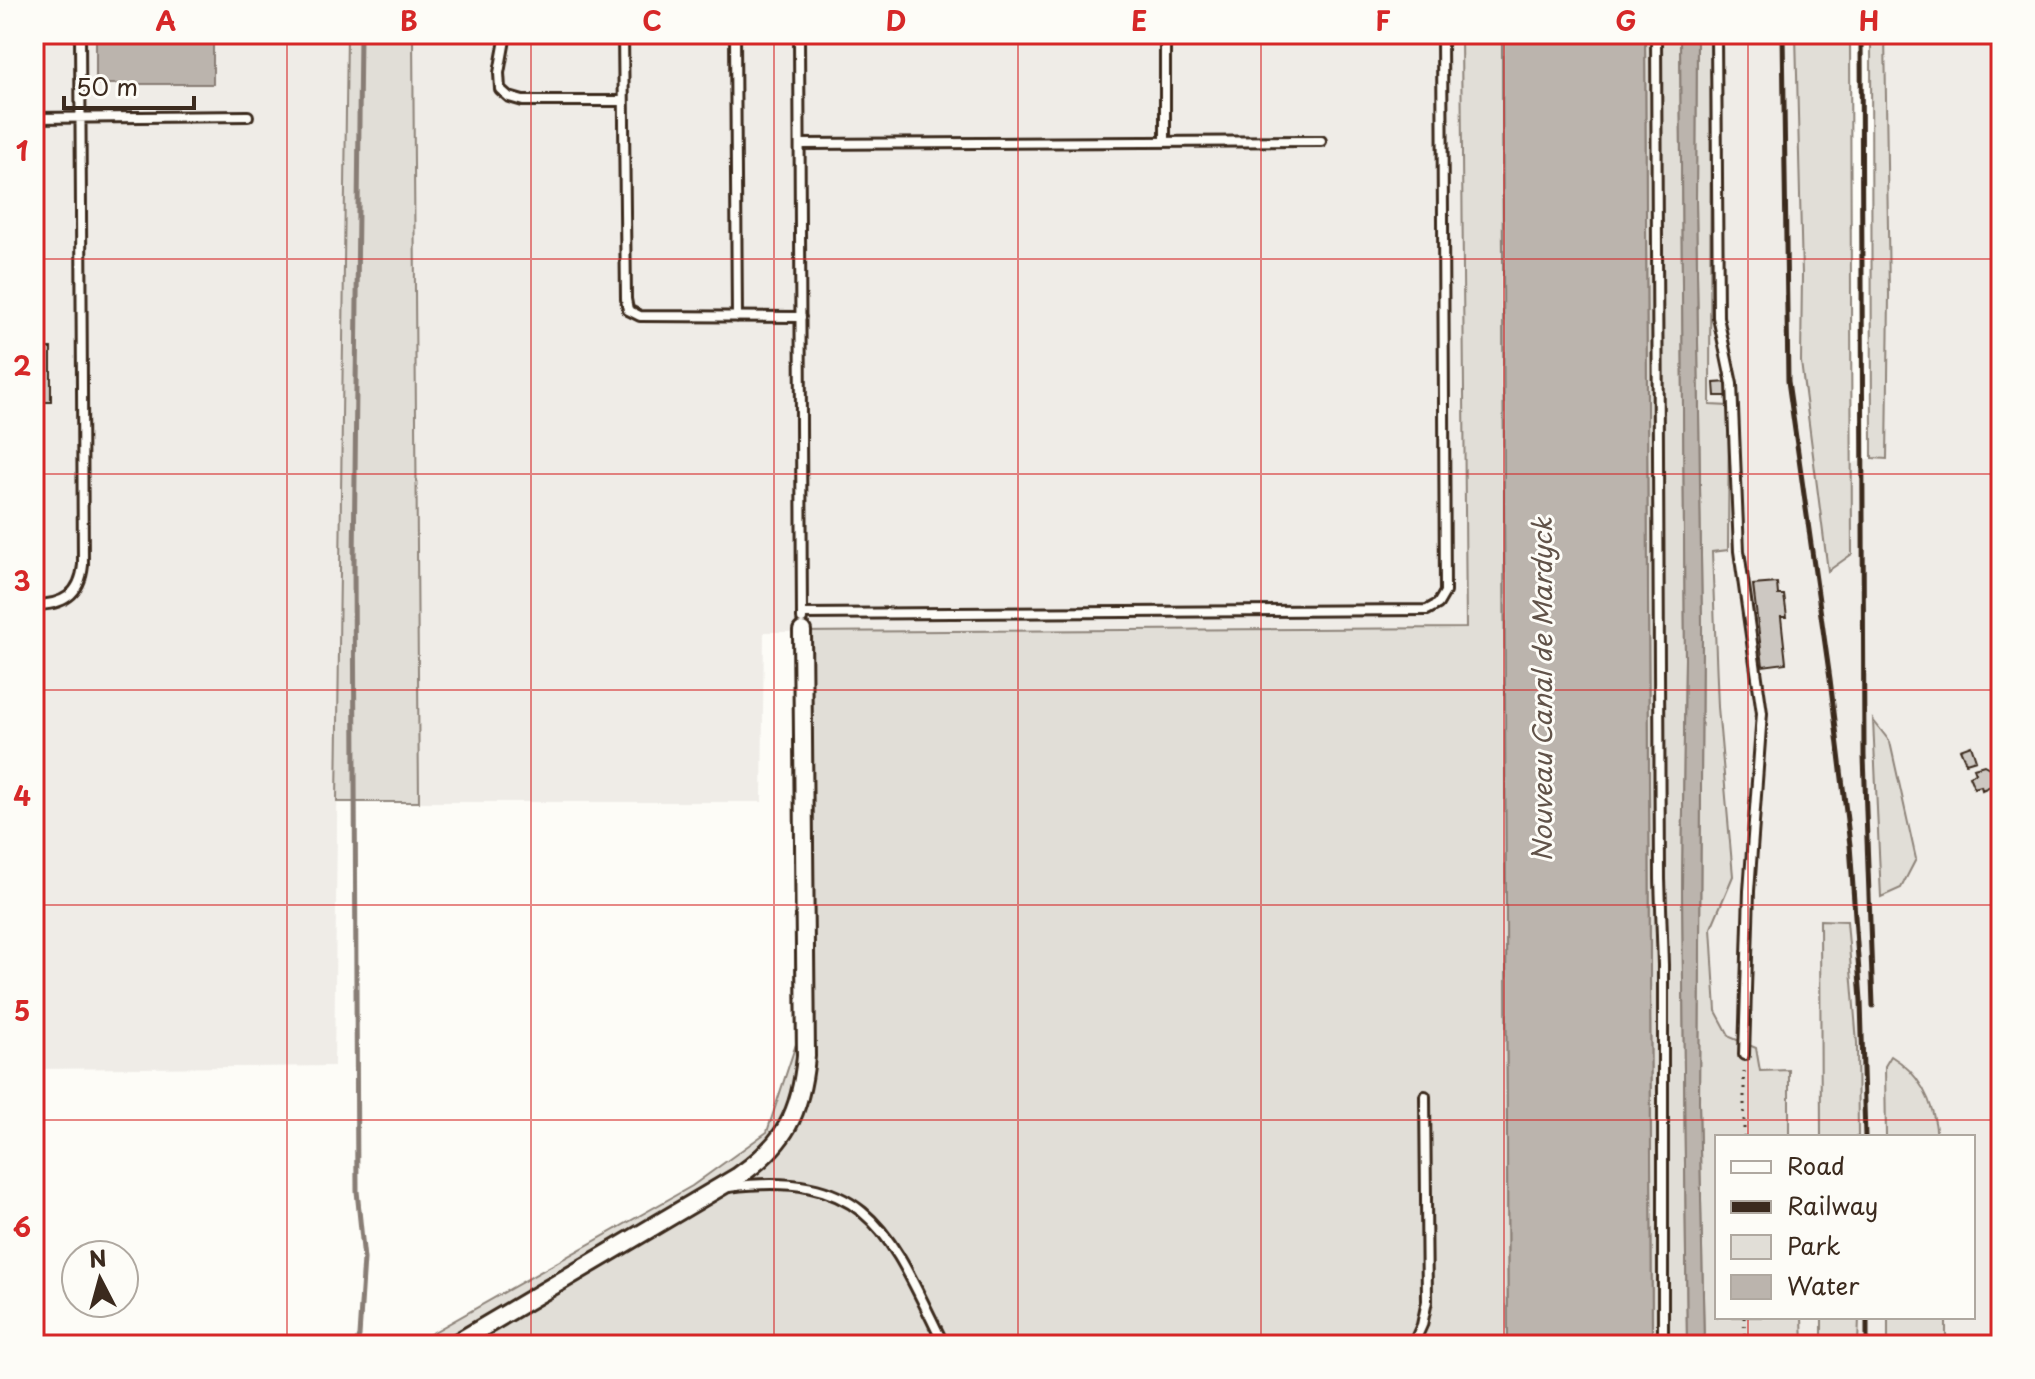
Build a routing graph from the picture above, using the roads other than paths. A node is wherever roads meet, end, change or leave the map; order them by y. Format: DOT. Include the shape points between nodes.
graph roads {
  1 [pos="80,34"];
  2 [pos="506,34"];
  3 [pos="623,34"];
  4 [pos="735,34"];
  5 [pos="799,34"];
  6 [pos="1165,34"];
  7 [pos="1442,34"];
  8 [pos="1656,34"];
  9 [pos="1716,34"];
  10 [pos="623,101"];
  11 [pos="248,116"];
  12 [pos="34,118"];
  13 [pos="81,118"];
  14 [pos="1321,141"];
  15 [pos="1165,142"];
  16 [pos="800,144"];
  17 [pos="737,317"];
  18 [pos="801,317"];
  19 [pos="34,605"];
  20 [pos="802,623"];
  21 [pos="1744,1055"];
  22 [pos="1425,1096"];
  23 [pos="720,1188"];
  24 [pos="453,1345"];
  25 [pos="944,1345"];
  26 [pos="1413,1345"];
  27 [pos="1663,1345"];
  1 -- 13 [label="lane"];
  2 -- 10 [label="lane" via="499,73 500,89 509,97"];
  3 -- 10 [label="lane"];
  4 -- 17 [label="lane"];
  5 -- 16 [label="lane"];
  6 -- 15 [label="lane"];
  7 -- 20 [label="lane" via="1445,592 1438,604 1427,610"];
  8 -- 27 [label="lane"];
  9 -- 21 [label="lane" via="1718,317 1732,384 1739,551 1762,713"];
  10 -- 17 [label="lane" via="628,310 640,316"];
  11 -- 13 [label="lane"];
  12 -- 13 [label="lane"];
  13 -- 19 [label="lane" via="83,565 72,595 59,603"];
  14 -- 15 [label="lane"];
  15 -- 16 [label="lane"];
  16 -- 18 [label="lane"];
  17 -- 18 [label="lane"];
  18 -- 20 [label="lane"];
  20 -- 23 [label="street" via="804,1076 794,1117 780,1139 761,1160"];
  22 -- 26 [label="lane" via="1427,1301"];
  23 -- 24 [label="street"];
  23 -- 25 [label="lane" via="803,1186 833,1195 870,1216 889,1238"];
}
